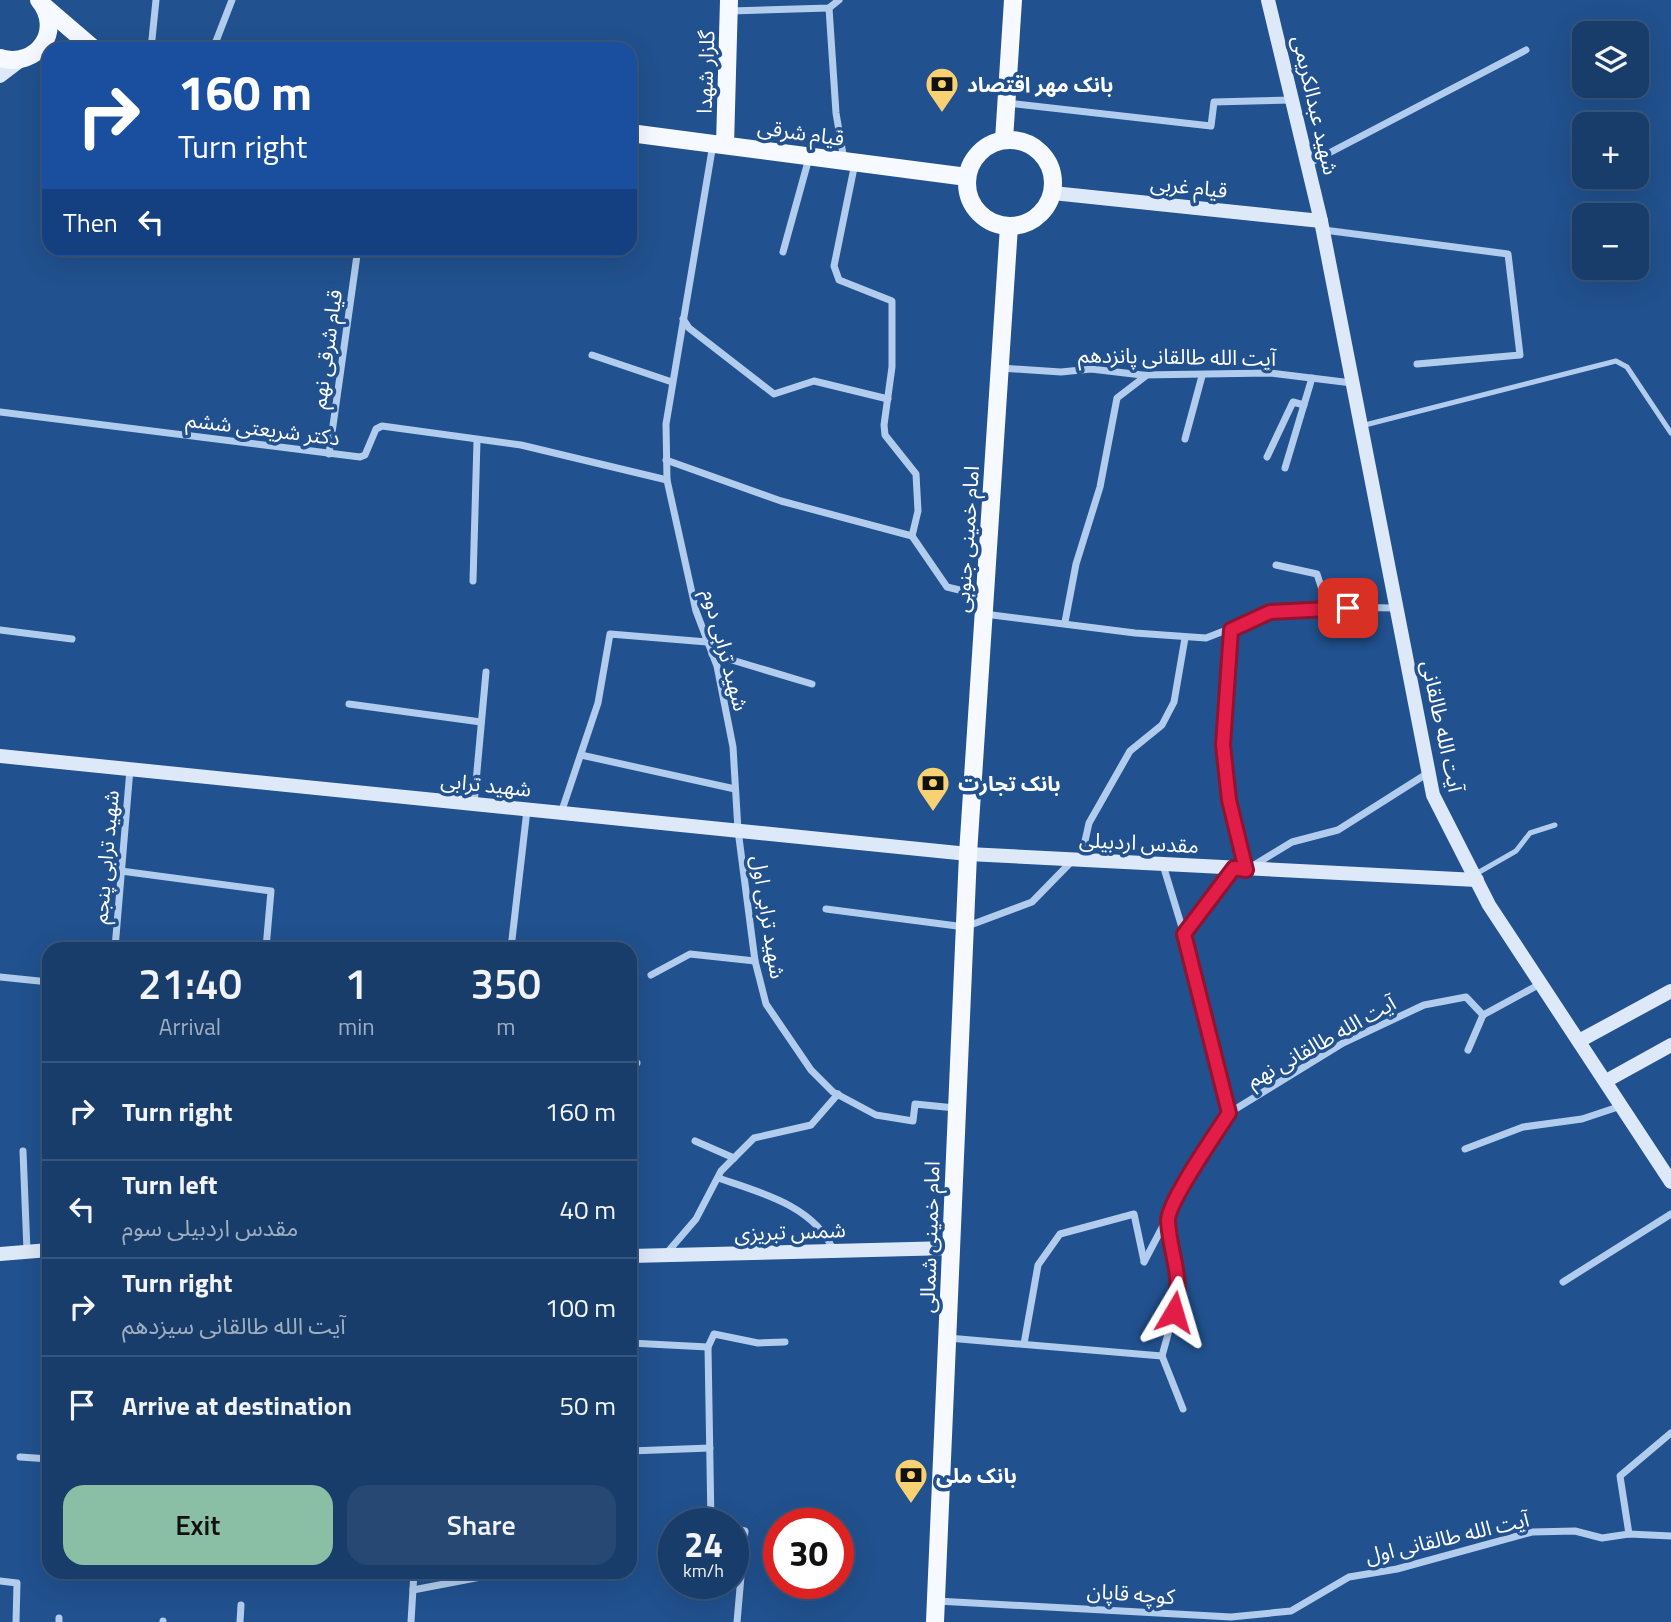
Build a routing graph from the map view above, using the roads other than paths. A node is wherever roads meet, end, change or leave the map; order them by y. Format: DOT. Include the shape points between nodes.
graph roads {
  1 [pos="156,0"];
  2 [pos="232,0"];
  3 [pos="839,0"];
  4 [pos="1013,0"];
  5 [pos="1268,0"];
  6 [pos="42,3"];
  7 [pos="729,6"];
  8 [pos="829,8"];
  9 [pos="45,42"];
  10 [pos="86,42"];
  11 [pos="152,42"];
  12 [pos="217,42"];
  13 [pos="42,45"];
  14 [pos="1526,50"];
  15 [pos="0,58"];
  16 [pos="23,59"];
  17 [pos="42,60"];
  18 [pos="0,76"];
  19 [pos="1293,100"];
  20 [pos="1007,103"];
  21 [pos="637,134"];
  22 [pos="1004,140"];
  23 [pos="719,145"];
  24 [pos="809,156"];
  25 [pos="850,162"];
  26 [pos="1308,164"];
  27 [pos="967,177"];
  28 [pos="1053,193"];
  29 [pos="1322,225"];
  30 [pos="1009,226"];
  31 [pos="783,252"];
  32 [pos="357,256"];
  33 [pos="683,319"];
  34 [pos="592,355"];
  35 [pos="1418,364"];
  36 [pos="1000,368"];
  37 [pos="1147,375"];
  38 [pos="1202,376"];
  39 [pos="1312,378"];
  40 [pos="672,382"];
  41 [pos="1353,384"];
  42 [pos="888,399"];
  43 [pos="1304,405"];
  44 [pos="0,412"];
  45 [pos="1361,426"];
  46 [pos="1671,433"];
  47 [pos="1185,439"];
  48 [pos="477,441"];
  49 [pos="329,454"];
  50 [pos="1267,457"];
  51 [pos="666,460"];
  52 [pos="1285,468"];
  53 [pos="667,480"];
  54 [pos="912,536"];
  55 [pos="1276,565"];
  56 [pos="473,581"];
  57 [pos="984,605"];
  58 [pos="1328,608"];
  59 [pos="1397,608"];
  60 [pos="1065,622"];
  61 [pos="0,630"];
  62 [pos="1231,630"];
  63 [pos="1185,638"];
  64 [pos="72,639"];
  65 [pos="707,642"];
  66 [pos="712,654"];
  67 [pos="486,672"];
  68 [pos="811,684"];
  69 [pos="349,704"];
  70 [pos="481,722"];
  71 [pos="581,755"];
  72 [pos="0,756"];
  73 [pos="130,769"];
  74 [pos="1429,772"];
  75 [pos="735,789"];
  76 [pos="474,804"];
  77 [pos="527,810"];
  78 [pos="561,813"];
  79 [pos="1555,825"];
  80 [pos="738,830"];
  81 [pos="968,854"];
  82 [pos="1077,860"];
  83 [pos="1163,864"];
  84 [pos="1240,869"];
  85 [pos="121,871"];
  86 [pos="1475,877"];
  87 [pos="826,909"];
  88 [pos="965,927"];
  89 [pos="1184,934"];
  90 [pos="115,942"];
  91 [pos="267,942"];
  92 [pos="512,942"];
  93 [pos="755,961"];
  94 [pos="652,975"];
  95 [pos="0,977"];
  96 [pos="42,981"];
  97 [pos="1541,984"];
  98 [pos="1671,990"];
  99 [pos="1483,1015"];
  100 [pos="1579,1041"];
  101 [pos="1671,1045"];
  102 [pos="1468,1050"];
  103 [pos="1606,1081"];
  104 [pos="838,1094"];
  105 [pos="1622,1106"];
  106 [pos="957,1108"];
  107 [pos="1229,1113"];
  108 [pos="695,1141"];
  109 [pos="1465,1149"];
  110 [pos="23,1150"];
  111 [pos="734,1158"];
  112 [pos="718,1178"];
  113 [pos="1671,1182"];
  114 [pos="1671,1214"];
  115 [pos="1167,1218"];
  116 [pos="951,1248"];
  117 [pos="833,1250"];
  118 [pos="27,1251"];
  119 [pos="42,1251"];
  120 [pos="0,1254"];
  121 [pos="664,1255"];
  122 [pos="637,1256"];
  123 [pos="1563,1282"];
  124 [pos="947,1338"];
  125 [pos="785,1342"];
  126 [pos="637,1343"];
  127 [pos="1024,1345"];
  128 [pos="708,1347"];
  129 [pos="1162,1356"];
  130 [pos="1183,1409"];
  131 [pos="1671,1433"];
  132 [pos="710,1448"];
  133 [pos="637,1451"];
  134 [pos="20,1457"];
  135 [pos="42,1459"];
  136 [pos="713,1508"];
  137 [pos="1629,1534"];
  138 [pos="1671,1536"];
  139 [pos="413,1579"];
  140 [pos="470,1579"];
  141 [pos="0,1581"];
  142 [pos="412,1590"];
  143 [pos="1318,1593"];
  144 [pos="739,1599"];
  145 [pos="936,1601"];
  146 [pos="241,1605"];
  147 [pos="1166,1613"];
  148 [pos="16,1622"];
  149 [pos="240,1622"];
  150 [pos="411,1622"];
  151 [pos="737,1622"];
  152 [pos="935,1622"];
  153 [pos="1166,1622"];
  1 -- 11 [label="street"];
  2 -- 12 [label="street"];
  3 -- 8 [label="street"];
  4 -- 20 [label="main road"];
  5 -- 19 [label="street, شهید عبدالکریمی"];
  6 -- 9 [label="main road" via="49,31"];
  6 -- 10 [label="main road"];
  7 -- 8 [label="street"];
  7 -- 23 [label="main road, گلزار شهدا"];
  8 -- 25 [label="street" via="835,101"];
  13 -- 16 [label="main road"];
  14 -- 26 [label="street"];
  15 -- 16 [label="main road"];
  16 -- 17 [label="main road"];
  16 -- 18 [label="street"];
  19 -- 20 [label="street" via="1214,102 1211,126"];
  19 -- 26 [label="street, شهید عبدالکریمی"];
  20 -- 22 [label="main road"];
  21 -- 23 [label="main road, قیام شرقی"];
  22 -- 27 [label="main road" via="979,152"];
  22 -- 28 [label="main road" via="1018,140 1043,154 1054,179"];
  23 -- 24 [label="main road, قیام شرقی"];
  23 -- 33 [label="street, شهید ترابی دوم"];
  24 -- 25 [label="main road, قیام شرقی"];
  24 -- 31 [label="street"];
  25 -- 27 [label="main road, قیام شرقی"];
  25 -- 42 [label="street" via="834,265 839,280 892,301"];
  26 -- 29 [label="street, شهید عبدالکریمی"];
  27 -- 30 [label="main road" via="967,192 982,216"];
  28 -- 29 [label="street, قیام غربی"];
  28 -- 30 [label="main road" via="1037,218"];
  29 -- 35 [label="street" via="1508,254 1520,355"];
  29 -- 41 [label="street, آیت الله طالقانی"];
  30 -- 36 [label="main road, امام خمینی جنوبی"];
  32 -- 49 [label="street, قیام شرقی نهم"];
  33 -- 40 [label="street, شهید ترابی دوم"];
  33 -- 42 [label="street" via="774,394 814,381"];
  34 -- 40 [label="street"];
  36 -- 37 [label="street, آیت الله طالقانی پانزدهم"];
  36 -- 57 [label="main road, امام خمینی جنوبی"];
  37 -- 38 [label="street, آیت الله طالقانی پانزدهم"];
  37 -- 60 [label="street" via="1117,398 1100,487 1076,564"];
  38 -- 39 [label="street, آیت الله طالقانی پانزدهم" via="1270,373"];
  38 -- 47 [label="street"];
  39 -- 41 [label="street, آیت الله طالقانی پانزدهم"];
  39 -- 43 [label="street"];
  40 -- 51 [label="street, شهید ترابی دوم"];
  41 -- 45 [label="street, آیت الله طالقانی"];
  42 -- 54 [label="street" via="885,435 916,474 918,511"];
  43 -- 50 [label="street" via="1293,402"];
  43 -- 52 [label="street"];
  44 -- 49 [label="street, دکتر شریعتی ششم"];
  45 -- 46 [label="lane" via="1616,361 1627,367"];
  45 -- 59 [label="street, آیت الله طالقانی"];
  48 -- 49 [label="street, دکتر شریعتی ششم" via="382,426 376,429 365,455"];
  48 -- 53 [label="street, دکتر شریعتی ششم" via="522,445"];
  48 -- 56 [label="street"];
  51 -- 53 [label="street, شهید ترابی دوم"];
  51 -- 54 [label="street" via="781,501"];
  53 -- 65 [label="street, شهید ترابی دوم"];
  54 -- 57 [label="street" via="947,587"];
  55 -- 58 [label="street" via="1317,574"];
  57 -- 60 [label="street"];
  57 -- 81 [label="main road, امام خمینی جنوبی"];
  58 -- 59 [label="street"];
  58 -- 62 [label="street" via="1270,612"];
  59 -- 74 [label="street, آیت الله طالقانی"];
  60 -- 63 [label="street"];
  61 -- 64 [label="street"];
  62 -- 63 [label="street" via="1206,638"];
  62 -- 84 [label="street" via="1223,745"];
  63 -- 82 [label="street" via="1174,702 1162,725 1129,751 1090,823"];
  65 -- 66 [label="street, شهید ترابی دوم"];
  65 -- 71 [label="street" via="610,634 598,703"];
  66 -- 68 [label="street"];
  66 -- 75 [label="street, شهید ترابی دوم" via="733,747"];
  67 -- 70 [label="street"];
  69 -- 70 [label="street"];
  70 -- 76 [label="street"];
  71 -- 75 [label="street"];
  71 -- 78 [label="street"];
  72 -- 73 [label="street, شهید ترابی"];
  73 -- 76 [label="street, شهید ترابی"];
  73 -- 85 [label="street, شهید ترابی پنجم"];
  74 -- 84 [label="street" via="1338,830 1292,842"];
  74 -- 86 [label="street, آیت الله طالقانی" via="1433,795"];
  75 -- 80 [label="street, شهید ترابی دوم"];
  76 -- 77 [label="street, شهید ترابی"];
  77 -- 78 [label="street, شهید ترابی"];
  77 -- 92 [label="street"];
  78 -- 80 [label="street, شهید ترابی"];
  79 -- 86 [label="lane" via="1530,833 1516,850"];
  80 -- 81 [label="street, شهید ترابی"];
  80 -- 93 [label="street, شهید ترابی اول"];
  81 -- 82 [label="street, مقدس اردبیلی"];
  81 -- 88 [label="main road, امام خمینی شمالی"];
  82 -- 83 [label="street, مقدس اردبیلی"];
  82 -- 88 [label="street" via="1032,902"];
  83 -- 84 [label="street, مقدس اردبیلی"];
  83 -- 89 [label="street"];
  84 -- 86 [label="street, مقدس اردبیلی"];
  84 -- 89 [label="street"];
  85 -- 90 [label="street, شهید ترابی پنجم"];
  85 -- 91 [label="street" via="271,891"];
  86 -- 97 [label="street, آیت الله طالقانی"];
  87 -- 88 [label="street"];
  88 -- 106 [label="main road, امام خمینی شمالی"];
  89 -- 107 [label="street"];
  93 -- 94 [label="street" via="690,954"];
  93 -- 104 [label="street, شهید ترابی اول" via="766,1004 811,1070"];
  95 -- 96 [label="street"];
  97 -- 99 [label="street"];
  97 -- 100 [label="street, آیت الله طالقانی"];
  98 -- 100 [label="street"];
  99 -- 102 [label="street"];
  99 -- 107 [label="street, آیت الله طالقانی نهم" via="1466,997 1424,1005 1343,1043"];
  100 -- 103 [label="street, آیت الله طالقانی"];
  101 -- 103 [label="street"];
  103 -- 105 [label="street, آیت الله طالقانی"];
  104 -- 106 [label="street, شهید ترابی اول" via="876,1115 913,1121 915,1104"];
  104 -- 111 [label="street" via="811,1125 754,1138"];
  105 -- 109 [label="street" via="1582,1119 1523,1127"];
  105 -- 113 [label="street, آیت الله طالقانی"];
  106 -- 116 [label="main road, امام خمینی شمالی"];
  107 -- 115 [label="street"];
  108 -- 111 [label="street"];
  110 -- 118 [label="street"];
  111 -- 112 [label="street"];
  112 -- 117 [label="street" via="806,1215 828,1237"];
  112 -- 121 [label="street" via="696,1219"];
  114 -- 123 [label="street"];
  115 -- 127 [label="street" via="1144,1262 1134,1214 1060,1234 1038,1265"];
  115 -- 129 [label="street" via="1180,1290"];
  116 -- 117 [label="street, شمس تبریزی"];
  116 -- 124 [label="main road, امام خمینی شمالی"];
  117 -- 121 [label="street, شمس تبریزی"];
  118 -- 119 [label="street"];
  118 -- 120 [label="street"];
  121 -- 122 [label="street, شمس تبریزی"];
  124 -- 127 [label="street"];
  124 -- 145 [label="main road, امام خمینی شمالی"];
  125 -- 128 [label="street" via="758,1343 714,1334"];
  126 -- 128 [label="street"];
  127 -- 129 [label="street"];
  128 -- 132 [label="street"];
  129 -- 130 [label="street"];
  131 -- 137 [label="street" via="1620,1476"];
  132 -- 133 [label="street"];
  132 -- 136 [label="street"];
  134 -- 135 [label="street"];
  137 -- 138 [label="street, آیت الله طالقانی اول"];
  137 -- 143 [label="street, آیت الله طالقانی اول" via="1602,1538 1575,1531 1532,1532 1397,1569 1349,1577"];
  139 -- 142 [label="street"];
  140 -- 142 [label="street"];
  141 -- 148 [label="street" via="17,1583"];
  142 -- 150 [label="street"];
  143 -- 147 [label="street, کوچه قاپان" via="1291,1611 1270,1614"];
  144 -- 151 [label="street"];
  145 -- 147 [label="street, کوچه قاپان"];
  145 -- 152 [label="main road, امام خمینی شمالی"];
  146 -- 149 [label="street"];
  147 -- 153 [label="street"];
}
